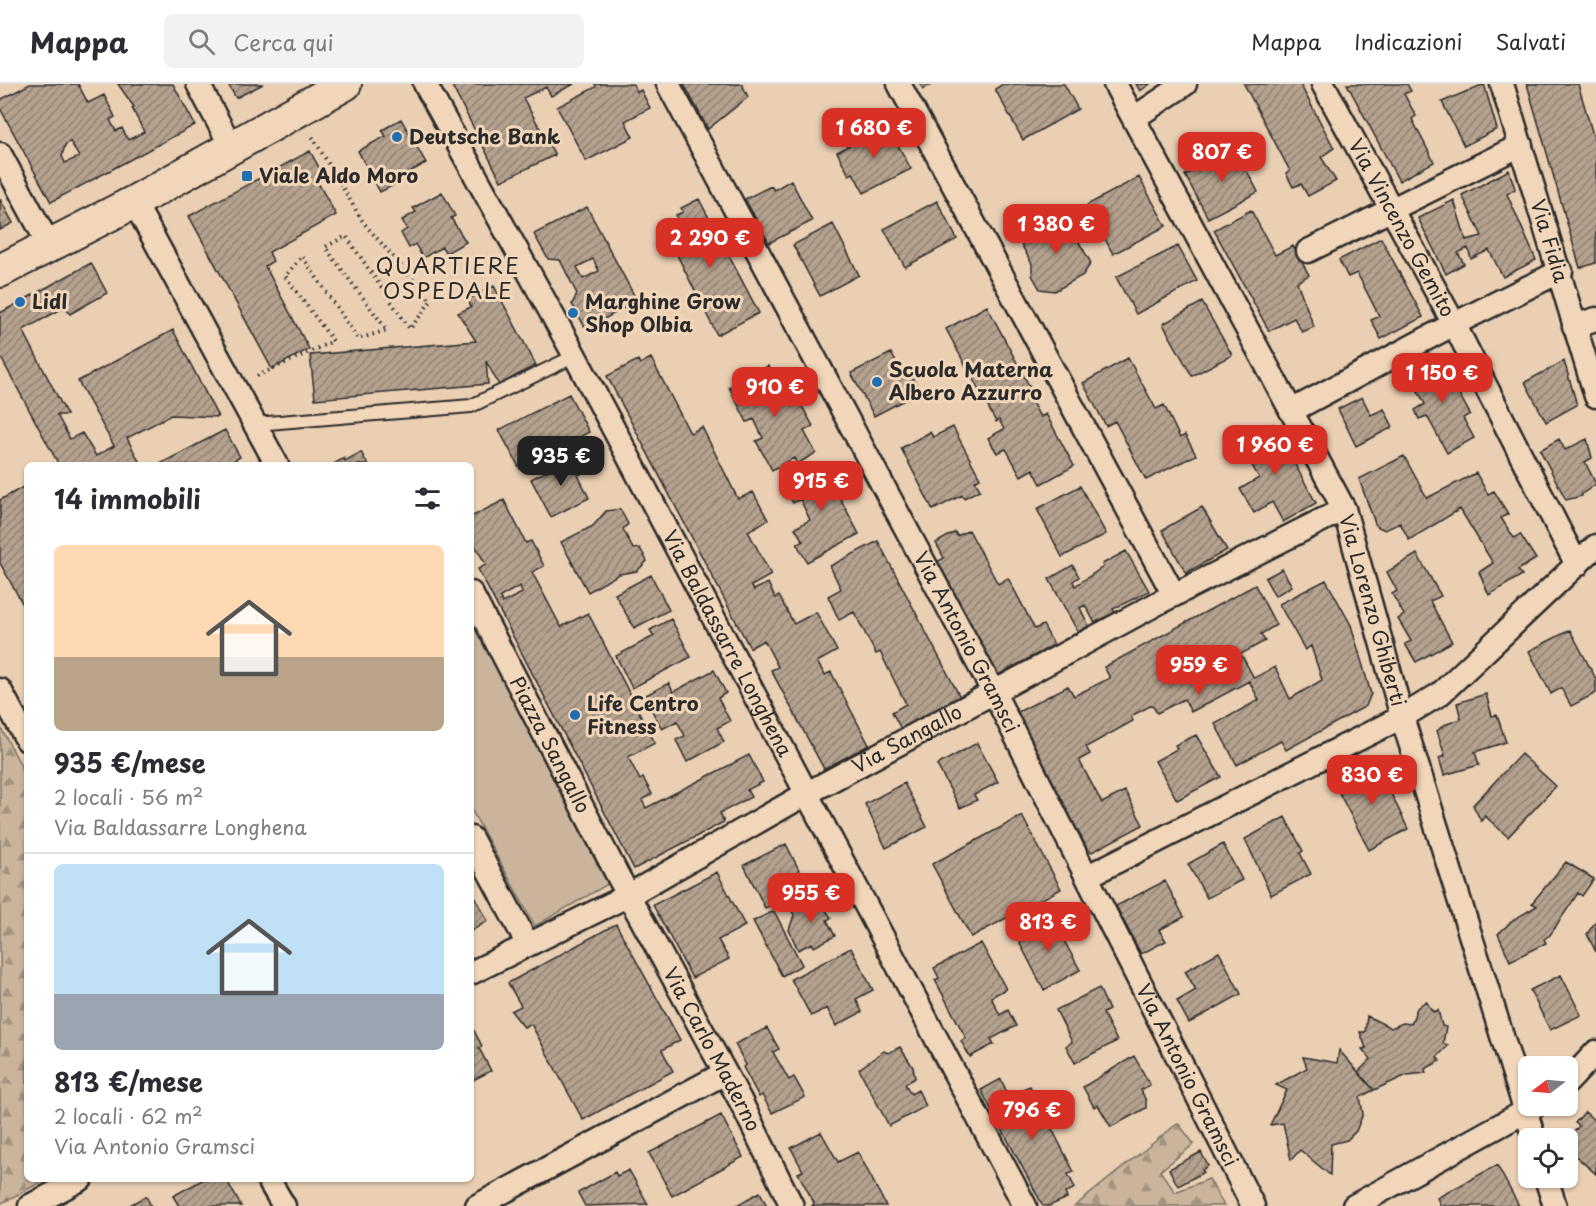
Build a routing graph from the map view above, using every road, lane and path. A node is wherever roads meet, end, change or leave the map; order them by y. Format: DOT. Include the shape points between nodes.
graph roads {
  1 [pos="198,84"];
  2 [pos="345,84"];
  3 [pos="425,84"];
  4 [pos="668,84"];
  5 [pos="899,84"];
  6 [pos="1115,84"];
  7 [pos="1185,84"];
  8 [pos="1323,84"];
  9 [pos="1502,84"];
  10 [pos="299,111"];
  11 [pos="1134,118"];
  12 [pos="1521,145"];
  13 [pos="232,148"];
  14 [pos="0,154"];
  15 [pos="134,202"];
  16 [pos="1391,208"];
  17 [pos="49,245"];
  18 [pos="1308,251"];
  19 [pos="0,271"];
  20 [pos="1561,271"];
  21 [pos="1596,319"];
  22 [pos="1454,324"];
  23 [pos="1574,326"];
  24 [pos="575,356"];
  25 [pos="236,386"];
  26 [pos="1596,396"];
  27 [pos="1291,411"];
  28 [pos="256,424"];
  29 [pos="275,462"];
  30 [pos="1344,509"];
  31 [pos="1596,546"];
  32 [pos="1577,565"];
  33 [pos="1174,595"];
  34 [pos="474,599"];
  35 [pos="0,690"];
  36 [pos="994,693"];
  37 [pos="1402,717"];
  38 [pos="24,734"];
  39 [pos="806,794"];
  40 [pos="474,844"];
  41 [pos="1088,876"];
  42 [pos="629,895"];
  43 [pos="527,943"];
  44 [pos="474,971"];
  45 [pos="1596,1052"];
  46 [pos="1518,1071"];
  47 [pos="1578,1071"];
  48 [pos="725,1073"];
  49 [pos="1518,1115"];
  50 [pos="76,1182"];
  51 [pos="270,1182"];
  52 [pos="1549,1188"];
  53 [pos="40,1204"];
  54 [pos="284,1206"];
  55 [pos="477,1206"];
  56 [pos="792,1206"];
  57 [pos="1025,1206"];
  58 [pos="1253,1206"];
  59 [pos="1354,1206"];
  60 [pos="1555,1206"];
  1 -- 13 [label="street"];
  2 -- 10 [label="main road"];
  3 -- 24 [label="street, Via Baldassarre Longhena"];
  4 -- 36 [label="street, Via Antonio Gramsci"];
  5 -- 33 [label="street"];
  6 -- 11 [label="street, Via Lorenzo Ghiberti"];
  7 -- 11 [label="street"];
  8 -- 16 [label="street, Via Vincenzo Gemito"];
  9 -- 12 [label="street, Via Fidia"];
  10 -- 13 [label="main road"];
  10 -- 25 [label="path" via="363,222 431,301 410,329 346,236 326,247 387,330 358,339 302,256 285,276 333,341"];
  11 -- 27 [label="street, Via Lorenzo Ghiberti"];
  12 -- 16 [label="street"];
  12 -- 20 [label="street, Via Fidia"];
  13 -- 15 [label="main road"];
  14 -- 17 [label="street"];
  15 -- 17 [label="main road"];
  15 -- 25 [label="street"];
  16 -- 18 [label="street"];
  16 -- 22 [label="street, Via Vincenzo Gemito"];
  17 -- 19 [label="main road"];
  20 -- 22 [label="street"];
  20 -- 23 [label="street, Via Fidia"];
  21 -- 23 [label="street"];
  22 -- 27 [label="street"];
  22 -- 32 [label="street, Via Vincenzo Gemito"];
  23 -- 26 [label="street, Via Fidia"];
  24 -- 28 [label="lane" via="471,406"];
  24 -- 39 [label="street, Via Baldassarre Longhena"];
  25 -- 28 [label="street"];
  27 -- 30 [label="street, Via Lorenzo Ghiberti"];
  28 -- 29 [label="street"];
  30 -- 33 [label="street, Via Sangallo"];
  30 -- 37 [label="street, Via Lorenzo Ghiberti"];
  31 -- 32 [label="street"];
  32 -- 37 [label="street" via="1440,694"];
  33 -- 36 [label="street, Via Sangallo"];
  34 -- 42 [label="street, Piazza Sangallo"];
  35 -- 38 [label="street"];
  36 -- 39 [label="street, Via Sangallo"];
  36 -- 41 [label="street, Via Antonio Gramsci"];
  37 -- 41 [label="street"];
  37 -- 46 [label="street, Via Lorenzo Ghiberti"];
  39 -- 42 [label="street, Via Sangallo"];
  39 -- 57 [label="street, Via Baldassarre Longhena"];
  40 -- 43 [label="street"];
  41 -- 58 [label="street, Via Antonio Gramsci"];
  42 -- 43 [label="street, Via Sangallo"];
  42 -- 48 [label="street, Via Carlo Maderno"];
  43 -- 44 [label="street, Via Sangallo"];
  45 -- 47 [label="street"];
  48 -- 55 [label="street"];
  48 -- 56 [label="street, Via Carlo Maderno"];
  49 -- 59 [label="street"];
  50 -- 53 [label="street"];
  51 -- 54 [label="street"];
  52 -- 60 [label="street"];
}
